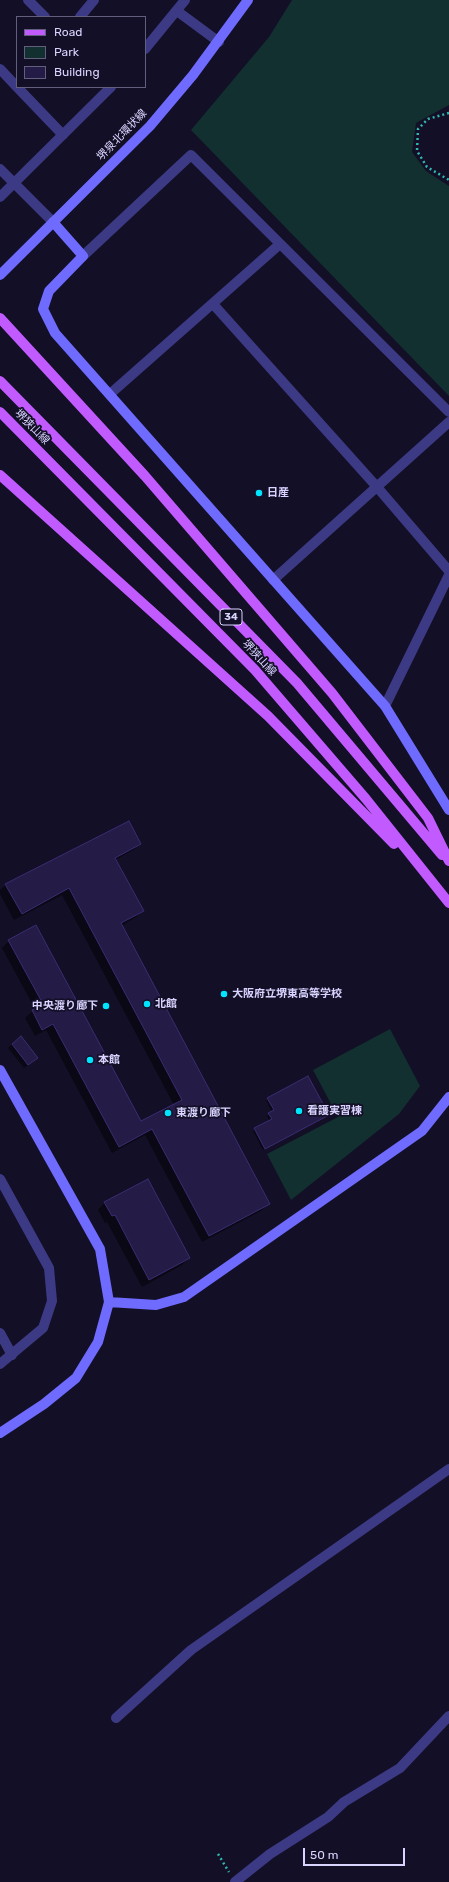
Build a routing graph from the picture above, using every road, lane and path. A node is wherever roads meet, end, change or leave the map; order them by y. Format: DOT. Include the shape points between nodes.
graph roads {
  1 [pos="28,0"];
  2 [pos="94,0"];
  3 [pos="185,0"];
  4 [pos="248,0"];
  5 [pos="177,12"];
  6 [pos="44,16"];
  7 [pos="81,16"];
  8 [pos="219,42"];
  9 [pos="146,48"];
  10 [pos="0,69"];
  11 [pos="16,86"];
  12 [pos="18,88"];
  13 [pos="110,88"];
  14 [pos="449,113"];
  15 [pos="63,135"];
  16 [pos="0,169"];
  17 [pos="449,180"];
  18 [pos="15,183"];
  19 [pos="0,197"];
  20 [pos="53,222"];
  21 [pos="280,244"];
  22 [pos="83,256"];
  23 [pos="0,275"];
  24 [pos="213,304"];
  25 [pos="0,318"];
  26 [pos="0,381"];
  27 [pos="110,394"];
  28 [pos="0,412"];
  29 [pos="449,412"];
  30 [pos="449,422"];
  31 [pos="0,475"];
  32 [pos="377,487"];
  33 [pos="449,571"];
  34 [pos="449,576"];
  35 [pos="273,580"];
  36 [pos="385,706"];
  37 [pos="449,810"];
  38 [pos="449,862"];
  39 [pos="428,878"];
  40 [pos="449,903"];
  41 [pos="0,1070"];
  42 [pos="449,1096"];
  43 [pos="0,1179"];
  44 [pos="109,1302"];
  45 [pos="0,1333"];
  46 [pos="12,1355"];
  47 [pos="0,1364"];
  48 [pos="0,1433"];
  49 [pos="449,1469"];
  50 [pos="449,1716"];
  51 [pos="116,1718"];
  52 [pos="218,1854"];
  53 [pos="235,1882"];
  1 -- 6 [label="street"];
  2 -- 7 [label="street"];
  3 -- 5 [label="street"];
  4 -- 8 [label="street, 堺泉北環状線"];
  5 -- 8 [label="street"];
  5 -- 9 [label="street"];
  8 -- 20 [label="street, 堺泉北環状線" via="150,126"];
  10 -- 11 [label="street"];
  12 -- 15 [label="street"];
  13 -- 15 [label="street"];
  14 -- 17 [label="path" via="428,119 418,129 417,151 426,167"];
  15 -- 18 [label="street"];
  16 -- 18 [label="street"];
  18 -- 19 [label="street"];
  18 -- 20 [label="street"];
  20 -- 22 [label="street"];
  20 -- 23 [label="street, 堺泉北環状線"];
  21 -- 22 [label="street" via="191,155"];
  21 -- 24 [label="street"];
  21 -- 29 [label="street"];
  22 -- 27 [label="street" via="49,291 43,310 55,332"];
  24 -- 27 [label="street"];
  24 -- 32 [label="street"];
  25 -- 38 [label="main road" via="146,476 332,693 428,818"];
  26 -- 38 [label="main road, 堺狭山線 / 34" via="297,683"];
  27 -- 35 [label="street"];
  28 -- 39 [label="main road, 堺狭山線 / 34" via="255,670 366,799"];
  30 -- 32 [label="street"];
  31 -- 39 [label="main road" via="268,716"];
  32 -- 33 [label="street"];
  32 -- 35 [label="street"];
  34 -- 36 [label="street"];
  35 -- 36 [label="street"];
  36 -- 37 [label="street"];
  39 -- 40 [label="main road, 堺狭山線 / 34"];
  41 -- 44 [label="street" via="100,1249"];
  42 -- 44 [label="street" via="422,1131 184,1297 156,1305"];
  43 -- 46 [label="street" via="48,1268 52,1302 43,1328"];
  44 -- 48 [label="street" via="98,1342 76,1378 44,1404"];
  45 -- 46 [label="street"];
  46 -- 47 [label="street"];
  49 -- 51 [label="street" via="191,1650"];
  50 -- 53 [label="street" via="400,1768 344,1802 328,1817 270,1854"];
  52 -- 53 [label="path"];
}
